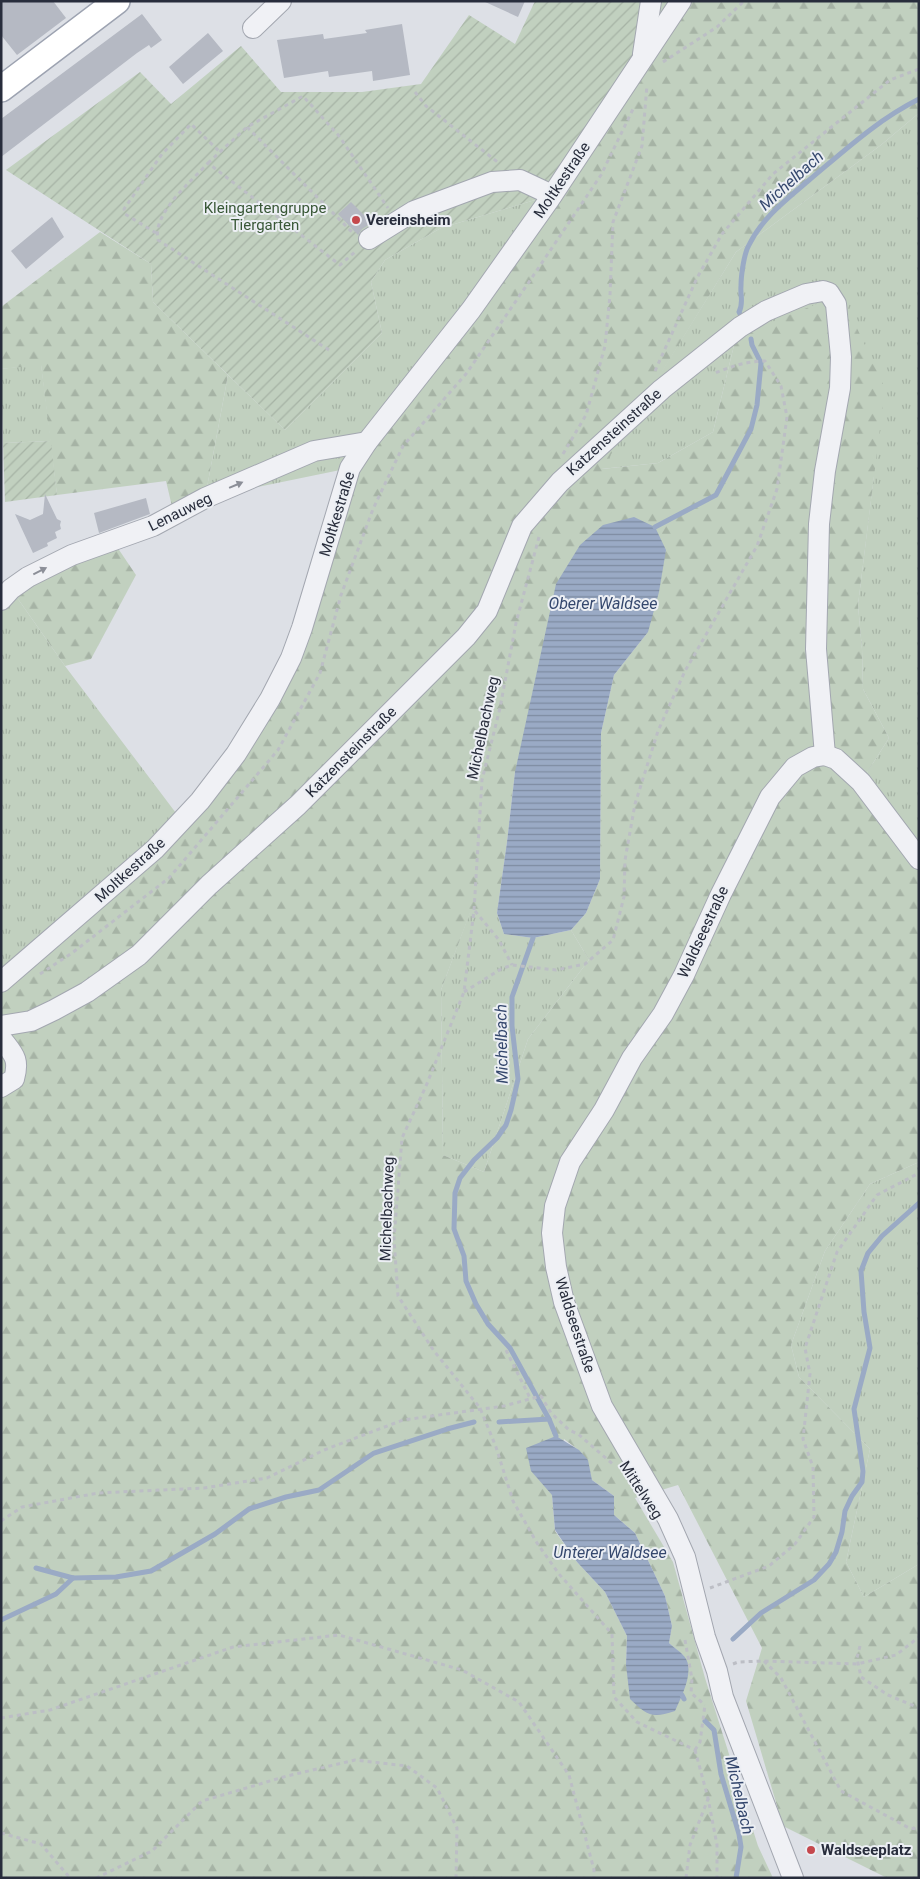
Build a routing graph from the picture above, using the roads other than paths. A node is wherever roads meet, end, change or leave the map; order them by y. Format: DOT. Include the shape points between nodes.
graph roads {
  1 [pos="117,1"];
  2 [pos="281,1"];
  3 [pos="651,1"];
  4 [pos="681,1"];
  5 [pos="253,28"];
  6 [pos="650,62"];
  7 [pos="1,89"];
  8 [pos="552,195"];
  9 [pos="367,241"];
  10 [pos="367,442"];
  11 [pos="1,600"];
  12 [pos="825,755"];
  13 [pos="919,859"];
  14 [pos="1,982"];
  15 [pos="1,1026"];
  16 [pos="1,1038"];
  17 [pos="1,1087"];
  18 [pos="793,1878"];
  1 -- 7 [label="main road"];
  2 -- 5 [label="street"];
  3 -- 6 [label="street"];
  4 -- 6 [label="street, Moltkestraße"];
  6 -- 8 [label="street, Moltkestraße" via="624,89"];
  8 -- 9 [label="street" via="520,180 492,182 414,211"];
  8 -- 10 [label="street, Moltkestraße" via="471,310"];
  11 -- 10 [label="street, Lenauweg, one-way" via="22,581 72,555 153,526 205,498 314,451"];
  10 -- 14 [label="street, Moltkestraße" via="350,468 291,658 236,754 200,801 155,850"];
  12 -- 13 [label="street" via="836,759 861,782"];
  12 -- 15 [label="street, Katzensteinstraße" via="816,650 819,524 840,388 841,357 836,304 823,291 816,291 766,311 716,344 554,488 522,526 487,611 466,637 298,805 209,885 139,955 87,992 54,1010 30,1021"];
  12 -- 18 [label="street, Waldseestraße" via="813,757 796,767 770,797 663,1014 632,1058 604,1110 570,1162 555,1206 552,1233 564,1302 602,1406 668,1519 685,1557 723,1697"];
  16 -- 17 [label="street" via="17,1060 17,1069 14,1079"];
}
